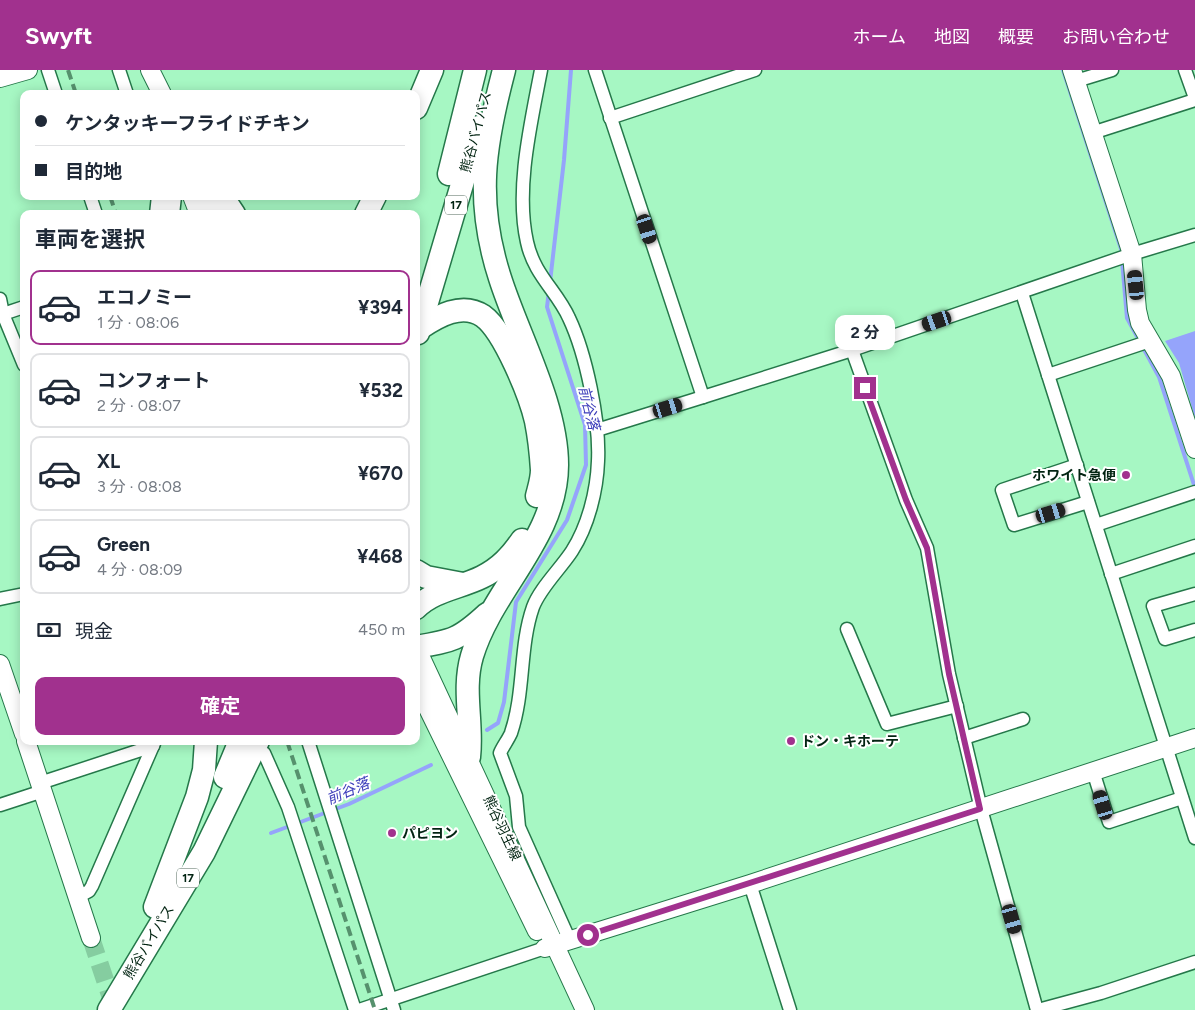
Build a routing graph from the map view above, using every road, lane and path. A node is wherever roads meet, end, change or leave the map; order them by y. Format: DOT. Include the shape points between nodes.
graph roads {
  1 [pos="28,70"];
  2 [pos="48,70"];
  3 [pos="119,70"];
  4 [pos="140,70"];
  5 [pos="150,70"];
  6 [pos="432,70"];
  7 [pos="475,70"];
  8 [pos="493,70"];
  9 [pos="504,70"];
  10 [pos="541,70"];
  11 [pos="595,70"];
  12 [pos="756,70"];
  13 [pos="1112,70"];
  14 [pos="1185,70"];
  15 [pos="1074,76"];
  16 [pos="0,78"];
  17 [pos="55,90"];
  18 [pos="126,90"];
  19 [pos="147,90"];
  20 [pos="160,90"];
  21 [pos="420,98"];
  22 [pos="1195,99"];
  23 [pos="610,118"];
  24 [pos="1092,133"];
  25 [pos="1195,235"];
  26 [pos="1132,254"];
  27 [pos="420,273"];
  28 [pos="1022,292"];
  29 [pos="0,299"];
  30 [pos="20,309"];
  31 [pos="2,315"];
  32 [pos="420,326"];
  33 [pos="420,331"];
  34 [pos="1150,342"];
  35 [pos="852,350"];
  36 [pos="20,356"];
  37 [pos="1048,375"];
  38 [pos="703,397"];
  39 [pos="597,430"];
  40 [pos="1194,441"];
  41 [pos="1076,465"];
  42 [pos="1195,492"];
  43 [pos="1088,502"];
  44 [pos="1096,525"];
  45 [pos="1195,546"];
  46 [pos="420,573"];
  47 [pos="1111,574"];
  48 [pos="463,584"];
  49 [pos="1195,594"];
  50 [pos="20,595"];
  51 [pos="0,599"];
  52 [pos="420,605"];
  53 [pos="491,610"];
  54 [pos="847,629"];
  55 [pos="1195,630"];
  56 [pos="420,647"];
  57 [pos="420,655"];
  58 [pos="0,664"];
  59 [pos="420,691"];
  60 [pos="957,706"];
  61 [pos="1023,719"];
  62 [pos="20,722"];
  63 [pos="964,738"];
  64 [pos="1195,738"];
  65 [pos="27,745"];
  66 [pos="151,745"];
  67 [pos="154,745"];
  68 [pos="206,745"];
  69 [pos="238,745"];
  70 [pos="309,745"];
  71 [pos="261,747"];
  72 [pos="1165,748"];
  73 [pos="469,757"];
  74 [pos="1093,772"];
  75 [pos="42,787"];
  76 [pos="1182,798"];
  77 [pos="0,804"];
  78 [pos="980,809"];
  79 [pos="1192,819"];
  80 [pos="1195,838"];
  81 [pos="750,884"];
  82 [pos="78,897"];
  83 [pos="155,906"];
  84 [pos="91,938"];
  85 [pos="557,944"];
  86 [pos="1195,962"];
  87 [pos="392,1005"];
  88 [pos="92,1010"];
  89 [pos="109,1010"];
  90 [pos="357,1010"];
  91 [pos="576,1010"];
  92 [pos="585,1010"];
  93 [pos="790,1010"];
  94 [pos="1037,1010"];
  1 -- 16 [label="street"];
  2 -- 17 [label="street"];
  3 -- 18 [label="street"];
  4 -- 19 [label="street"];
  5 -- 20 [label="street"];
  6 -- 21 [label="highway"];
  7 -- 27 [label="highway, 熊谷バイパス / 17" via="438,217"];
  8 -- 32 [label="highway, 熊谷バイパス / 17"];
  9 -- 53 [label="highway" via="489,128 484,207 500,278 546,406 557,465 544,524"];
  10 -- 39 [label="street" via="525,158 527,243 542,279 568,317 584,363"];
  11 -- 23 [label="street"];
  12 -- 23 [label="street"];
  13 -- 15 [label="street"];
  14 -- 22 [label="street"];
  15 -- 24 [label="street"];
  22 -- 24 [label="street"];
  23 -- 38 [label="street"];
  24 -- 26 [label="street"];
  25 -- 26 [label="street"];
  26 -- 28 [label="street"];
  26 -- 34 [label="street" via="1137,310"];
  28 -- 35 [label="street"];
  28 -- 37 [label="street"];
  29 -- 31 [label="street"];
  30 -- 31 [label="street"];
  31 -- 36 [label="street"];
  33 -- 48 [label="highway" via="436,317 453,311 482,315 493,325 513,358 536,420 542,472 536,505 525,536 510,558 482,577"];
  34 -- 37 [label="street"];
  34 -- 40 [label="street" via="1171,376"];
  35 -- 38 [label="street"];
  35 -- 60 [label="street" via="906,500 927,548"];
  37 -- 41 [label="street"];
  38 -- 39 [label="street"];
  39 -- 85 [label="street" via="598,462 589,513 573,550 534,605 527,628 510,733 500,753 516,796 519,827"];
  41 -- 43 [label="street"];
  41 -- 43 [label="street" via="1002,490 1014,525"];
  42 -- 44 [label="street"];
  43 -- 44 [label="street"];
  44 -- 47 [label="street"];
  45 -- 47 [label="street"];
  46 -- 48 [label="highway"];
  47 -- 72 [label="street"];
  48 -- 52 [label="highway" via="429,597"];
  49 -- 55 [label="street" via="1153,606 1165,639"];
  50 -- 51 [label="street"];
  53 -- 56 [label="highway" via="465,634 437,645"];
  53 -- 73 [label="highway" via="472,656 466,683 472,735"];
  54 -- 60 [label="street" via="887,724"];
  57 -- 73 [label="street, 熊谷羽生線"];
  58 -- 62 [label="street"];
  59 -- 85 [label="street, 熊谷羽生線"];
  60 -- 63 [label="street"];
  61 -- 63 [label="street"];
  63 -- 78 [label="street"];
  64 -- 72 [label="street"];
  65 -- 75 [label="street"];
  66 -- 75 [label="street"];
  67 -- 82 [label="street" via="92,886"];
  68 -- 83 [label="highway" via="198,798"];
  69 -- 83 [label="highway, 熊谷バイパス / 17" via="212,806"];
  70 -- 87 [label="street"];
  71 -- 89 [label="highway, 熊谷バイパス / 17" via="204,852"];
  71 -- 90 [label="street" via="288,807"];
  72 -- 74 [label="street"];
  72 -- 76 [label="street"];
  73 -- 85 [label="street, 熊谷羽生線"];
  74 -- 76 [label="street" via="1108,822"];
  74 -- 78 [label="street"];
  75 -- 77 [label="street"];
  75 -- 82 [label="street"];
  76 -- 79 [label="street"];
  78 -- 81 [label="street"];
  78 -- 94 [label="street"];
  79 -- 80 [label="street"];
  81 -- 85 [label="street"];
  81 -- 93 [label="street"];
  82 -- 84 [label="street"];
  83 -- 88 [label="highway, 熊谷バイパス / 17"];
  85 -- 87 [label="street"];
  85 -- 91 [label="street, 熊谷羽生線"];
  85 -- 92 [label="street, 熊谷羽生線"];
  86 -- 94 [label="street"];
  87 -- 90 [label="street"];
}
